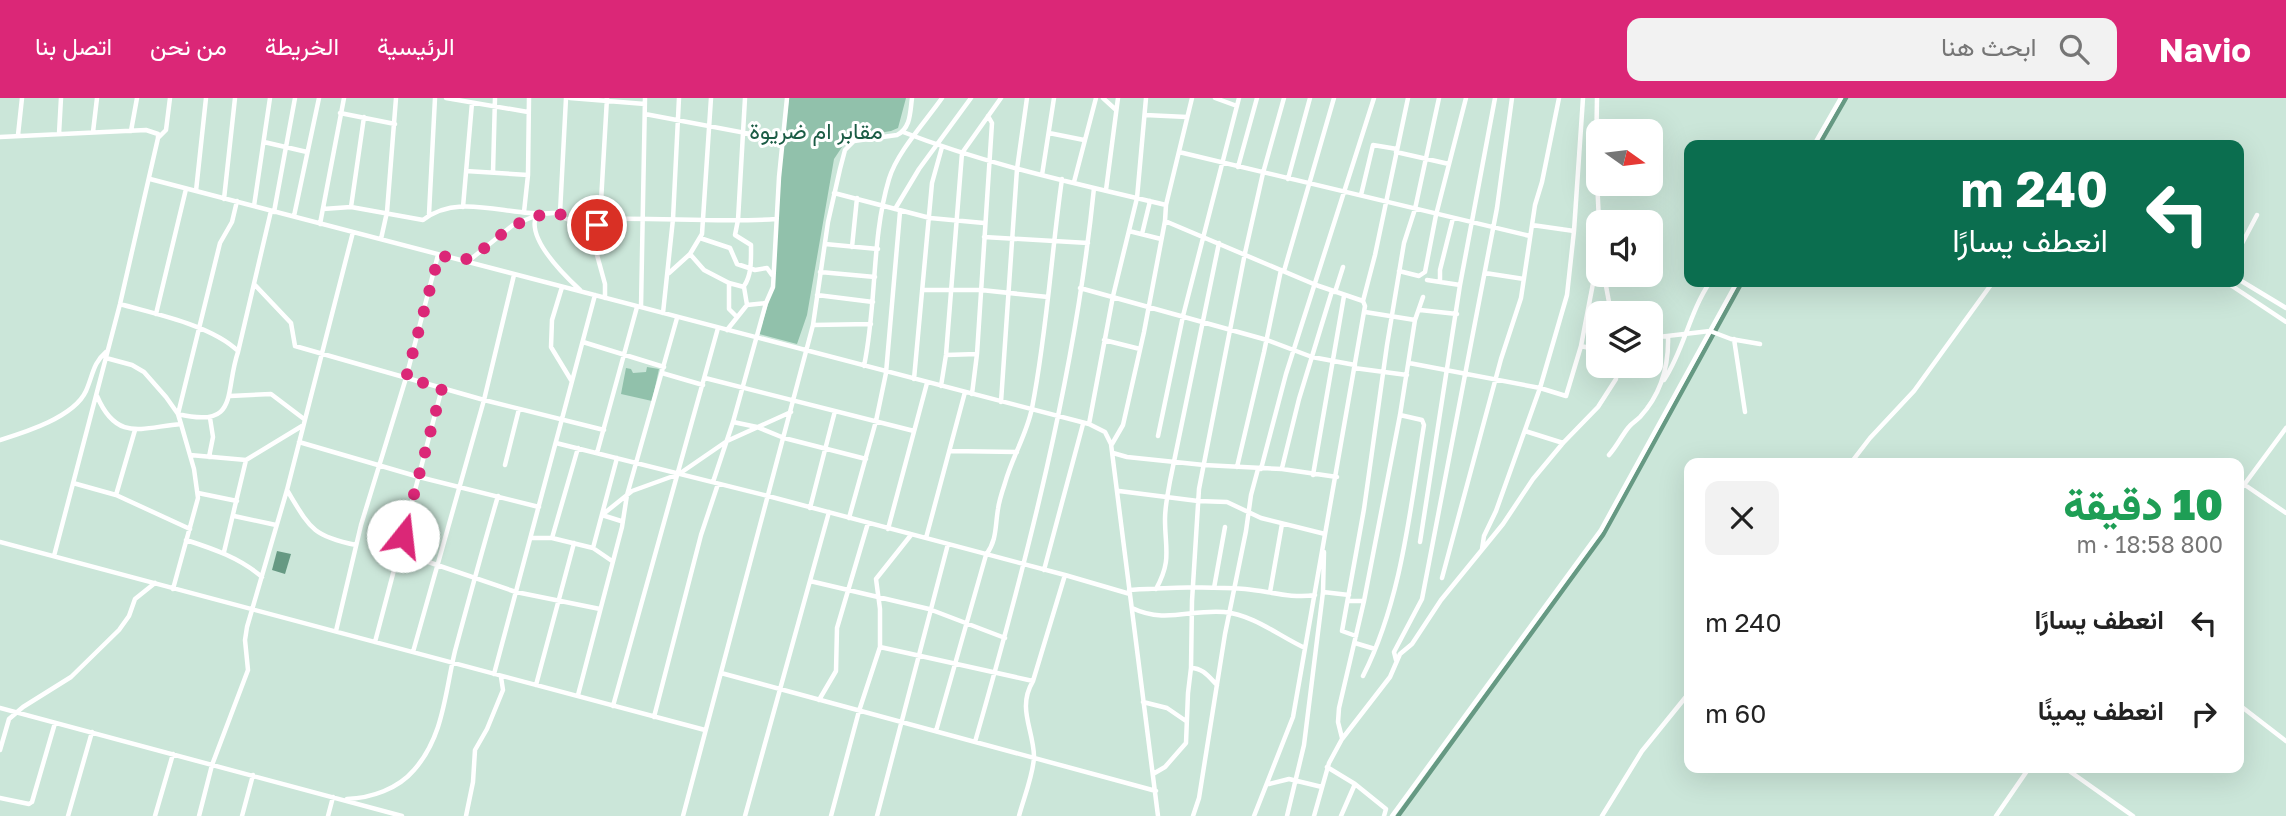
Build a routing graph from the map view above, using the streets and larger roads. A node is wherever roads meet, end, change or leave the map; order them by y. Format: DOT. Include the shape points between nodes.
graph roads {
  1 [pos="22,98"];
  2 [pos="61,98"];
  3 [pos="97,98"];
  4 [pos="138,98"];
  5 [pos="170,98"];
  6 [pos="206,98"];
  7 [pos="235,98"];
  8 [pos="270,98"];
  9 [pos="295,98"];
  10 [pos="319,98"];
  11 [pos="344,98"];
  12 [pos="396,98"];
  13 [pos="435,98"];
  14 [pos="446,98"];
  15 [pos="495,98"];
  16 [pos="529,98"];
  17 [pos="568,98"];
  18 [pos="679,98"];
  19 [pos="711,98"];
  20 [pos="745,98"];
  21 [pos="787,98"];
  22 [pos="912,98"];
  23 [pos="942,98"];
  24 [pos="971,98"];
  25 [pos="1000,98"];
  26 [pos="1027,98"];
  27 [pos="1054,98"];
  28 [pos="1096,98"];
  29 [pos="1102,98"];
  30 [pos="1118,98"];
  31 [pos="1146,98"];
  32 [pos="1192,98"];
  33 [pos="1215,98"];
  34 [pos="1239,98"];
  35 [pos="1257,98"];
  36 [pos="1284,98"];
  37 [pos="1310,98"];
  38 [pos="1334,98"];
  39 [pos="1374,98"];
  40 [pos="1408,98"];
  41 [pos="1439,98"];
  42 [pos="1466,98"];
  43 [pos="1495,98"];
  44 [pos="1512,98"];
  45 [pos="1559,98"];
  46 [pos="1583,98"];
  47 [pos="1597,98"];
  48 [pos="1841,98"];
  49 [pos="460,99"];
  50 [pos="607,99"];
  51 [pos="645,101"];
  52 [pos="472,103"];
  53 [pos="495,106"];
  54 [pos="1237,106"];
  55 [pos="1116,110"];
  56 [pos="528,112"];
  57 [pos="340,113"];
  58 [pos="645,114"];
  59 [pos="1144,115"];
  60 [pos="988,116"];
  61 [pos="364,117"];
  62 [pos="1187,117"];
  63 [pos="678,121"];
  64 [pos="395,124"];
  65 [pos="709,126"];
  66 [pos="131,131"];
  67 [pos="93,132"];
  68 [pos="742,132"];
  69 [pos="903,132"];
  70 [pos="1049,133"];
  71 [pos="59,134"];
  72 [pos="18,135"];
  73 [pos="915,136"];
  74 [pos="0,137"];
  75 [pos="158,138"];
  76 [pos="782,140"];
  77 [pos="1084,140"];
  78 [pos="1817,140"];
  79 [pos="264,142"];
  80 [pos="939,146"];
  81 [pos="286,148"];
  82 [pos="1396,150"];
  83 [pos="307,152"];
  84 [pos="1179,152"];
  85 [pos="962,153"];
  86 [pos="1425,158"];
  87 [pos="989,160"];
  88 [pos="1221,163"];
  89 [pos="1449,164"];
  90 [pos="1238,167"];
  91 [pos="1017,169"];
  92 [pos="466,171"];
  93 [pos="493,172"];
  94 [pos="1263,173"];
  95 [pos="528,174"];
  96 [pos="1042,174"];
  97 [pos="150,179"];
  98 [pos="1062,179"];
  99 [pos="1289,179"];
  100 [pos="1074,182"];
  101 [pos="1310,184"];
  102 [pos="1094,188"];
  103 [pos="186,189"];
  104 [pos="1106,190"];
  105 [pos="196,191"];
  106 [pos="1345,191"];
  107 [pos="834,193"];
  108 [pos="1361,195"];
  109 [pos="856,198"];
  110 [pos="1137,198"];
  111 [pos="224,199"];
  112 [pos="237,201"];
  113 [pos="1150,201"];
  114 [pos="1386,202"];
  115 [pos="1166,205"];
  116 [pos="254,206"];
  117 [pos="884,206"];
  118 [pos="351,207"];
  119 [pos="463,207"];
  120 [pos="323,209"];
  121 [pos="1415,209"];
  122 [pos="897,210"];
  123 [pos="1598,210"];
  124 [pos="273,211"];
  125 [pos="387,212"];
  126 [pos="524,212"];
  127 [pos="546,214"];
  128 [pos="560,214"];
  129 [pos="429,215"];
  130 [pos="1436,215"];
  131 [pos="2258,215"];
  132 [pos="294,216"];
  133 [pos="536,216"];
  134 [pos="643,218"];
  135 [pos="930,218"];
  136 [pos="1453,218"];
  137 [pos="600,219"];
  138 [pos="673,219"];
  139 [pos="776,219"];
  140 [pos="738,220"];
  141 [pos="704,221"];
  142 [pos="956,221"];
  143 [pos="1165,221"];
  144 [pos="984,223"];
  145 [pos="1473,223"];
  146 [pos="320,224"];
  147 [pos="1532,225"];
  148 [pos="1492,228"];
  149 [pos="1129,231"];
  150 [pos="1574,231"];
  151 [pos="353,232"];
  152 [pos="1142,234"];
  153 [pos="1202,236"];
  154 [pos="1530,236"];
  155 [pos="984,237"];
  156 [pos="1013,237"];
  157 [pos="700,238"];
  158 [pos="381,239"];
  159 [pos="1161,239"];
  160 [pos="1053,240"];
  161 [pos="2244,240"];
  162 [pos="1088,243"];
  163 [pos="1219,243"];
  164 [pos="825,244"];
  165 [pos="852,247"];
  166 [pos="878,249"];
  167 [pos="1245,253"];
  168 [pos="690,254"];
  169 [pos="439,255"];
  170 [pos="456,259"];
  171 [pos="750,267"];
  172 [pos="1343,267"];
  173 [pos="1282,271"];
  174 [pos="1399,271"];
  175 [pos="820,272"];
  176 [pos="1485,272"];
  177 [pos="668,274"];
  178 [pos="514,275"];
  179 [pos="875,276"];
  180 [pos="774,279"];
  181 [pos="1524,279"];
  182 [pos="1427,280"];
  183 [pos="1440,281"];
  184 [pos="729,283"];
  185 [pos="2244,283"];
  186 [pos="255,284"];
  187 [pos="1316,285"];
  188 [pos="1460,285"];
  189 [pos="744,286"];
  190 [pos="562,287"];
  191 [pos="1592,287"];
  192 [pos="1707,287"];
  193 [pos="1734,287"];
  194 [pos="1989,287"];
  195 [pos="2234,287"];
  196 [pos="1080,288"];
  197 [pos="950,289"];
  198 [pos="922,290"];
  199 [pos="981,290"];
  200 [pos="581,291"];
  201 [pos="1334,292"];
  202 [pos="1010,293"];
  203 [pos="595,295"];
  204 [pos="817,295"];
  205 [pos="1113,296"];
  206 [pos="1344,296"];
  207 [pos="1423,297"];
  208 [pos="605,298"];
  209 [pos="1048,298"];
  210 [pos="1363,301"];
  211 [pos="873,302"];
  212 [pos="766,303"];
  213 [pos="120,304"];
  214 [pos="747,305"];
  215 [pos="1149,305"];
  216 [pos="639,307"];
  217 [pos="2286,308"];
  218 [pos="1420,310"];
  219 [pos="1365,312"];
  220 [pos="663,313"];
  221 [pos="156,314"];
  222 [pos="1457,314"];
  223 [pos="1391,315"];
  224 [pos="1183,316"];
  225 [pos="737,317"];
  226 [pos="677,318"];
  227 [pos="1416,320"];
  228 [pos="1202,321"];
  229 [pos="2286,322"];
  230 [pos="871,324"];
  231 [pos="813,325"];
  232 [pos="718,328"];
  233 [pos="198,329"];
  234 [pos="727,330"];
  235 [pos="1230,330"];
  236 [pos="1710,331"];
  237 [pos="1686,333"];
  238 [pos="1668,336"];
  239 [pos="1663,337"];
  240 [pos="757,338"];
  241 [pos="1734,339"];
  242 [pos="1104,340"];
  243 [pos="1267,340"];
  244 [pos="583,342"];
  245 [pos="1760,344"];
  246 [pos="1581,346"];
  247 [pos="1586,347"];
  248 [pos="1140,349"];
  249 [pos="806,350"];
  250 [pos="107,351"];
  251 [pos="1294,351"];
  252 [pos="238,352"];
  253 [pos="624,354"];
  254 [pos="322,355"];
  255 [pos="946,355"];
  256 [pos="977,355"];
  257 [pos="1312,357"];
  258 [pos="106,358"];
  259 [pos="1332,361"];
  260 [pos="1409,363"];
  261 [pos="864,366"];
  262 [pos="1355,366"];
  263 [pos="664,367"];
  264 [pos="1447,372"];
  265 [pos="662,373"];
  266 [pos="886,373"];
  267 [pos="1383,373"];
  268 [pos="1464,374"];
  269 [pos="1407,375"];
  270 [pos="406,378"];
  271 [pos="705,378"];
  272 [pos="1616,378"];
  273 [pos="1496,379"];
  274 [pos="914,380"];
  275 [pos="927,383"];
  276 [pos="572,384"];
  277 [pos="1662,384"];
  278 [pos="703,385"];
  279 [pos="941,386"];
  280 [pos="742,387"];
  281 [pos="442,388"];
  282 [pos="1540,388"];
  283 [pos="965,392"];
  284 [pos="96,394"];
  285 [pos="972,394"];
  286 [pos="230,396"];
  287 [pos="484,400"];
  288 [pos="794,400"];
  289 [pos="1000,402"];
  290 [pos="519,409"];
  291 [pos="1032,410"];
  292 [pos="835,411"];
  293 [pos="790,412"];
  294 [pos="1745,412"];
  295 [pos="178,414"];
  296 [pos="1401,415"];
  297 [pos="210,418"];
  298 [pos="1059,418"];
  299 [pos="562,420"];
  300 [pos="876,421"];
  301 [pos="304,422"];
  302 [pos="733,422"];
  303 [pos="181,424"];
  304 [pos="1086,424"];
  305 [pos="757,427"];
  306 [pos="2286,428"];
  307 [pos="135,430"];
  308 [pos="604,430"];
  309 [pos="1525,430"];
  310 [pos="914,431"];
  311 [pos="1158,436"];
  312 [pos="784,438"];
  313 [pos="1,439"];
  314 [pos="727,441"];
  315 [pos="299,442"];
  316 [pos="556,443"];
  317 [pos="1563,443"];
  318 [pos="1111,444"];
  319 [pos="578,448"];
  320 [pos="825,449"];
  321 [pos="950,451"];
  322 [pos="1017,452"];
  323 [pos="597,453"];
  324 [pos="1113,453"];
  325 [pos="190,455"];
  326 [pos="1609,455"];
  327 [pos="209,457"];
  328 [pos="617,458"];
  329 [pos="1855,458"];
  330 [pos="866,459"];
  331 [pos="246,460"];
  332 [pos="1176,461"];
  333 [pos="636,463"];
  334 [pos="505,465"];
  335 [pos="1204,465"];
  336 [pos="379,466"];
  337 [pos="1237,468"];
  338 [pos="1259,469"];
  339 [pos="1282,469"];
  340 [pos="678,474"];
  341 [pos="1312,475"];
  342 [pos="419,477"];
  343 [pos="1336,477"];
  344 [pos="73,483"];
  345 [pos="715,483"];
  346 [pos="2245,485"];
  347 [pos="458,486"];
  348 [pos="287,490"];
  349 [pos="1119,491"];
  350 [pos="198,493"];
  351 [pos="116,495"];
  352 [pos="627,495"];
  353 [pos="498,496"];
  354 [pos="768,496"];
  355 [pos="1168,497"];
  356 [pos="237,500"];
  357 [pos="1198,501"];
  358 [pos="539,507"];
  359 [pos="810,508"];
  360 [pos="829,512"];
  361 [pos="1249,512"];
  362 [pos="2286,513"];
  363 [pos="603,514"];
  364 [pos="233,516"];
  365 [pos="849,518"];
  366 [pos="621,521"];
  367 [pos="867,523"];
  368 [pos="1282,524"];
  369 [pos="276,525"];
  370 [pos="1225,527"];
  371 [pos="190,529"];
  372 [pos="888,529"];
  373 [pos="1325,534"];
  374 [pos="911,535"];
  375 [pos="531,538"];
  376 [pos="552,538"];
  377 [pos="926,538"];
  378 [pos="186,540"];
  379 [pos="0,542"];
  380 [pos="1420,542"];
  381 [pos="574,543"];
  382 [pos="948,544"];
  383 [pos="1324,544"];
  384 [pos="356,545"];
  385 [pos="593,548"];
  386 [pos="1482,549"];
  387 [pos="224,552"];
  388 [pos="399,552"];
  389 [pos="986,555"];
  390 [pos="54,556"];
  391 [pos="612,562"];
  392 [pos="438,565"];
  393 [pos="1025,565"];
  394 [pos="1045,570"];
  395 [pos="1065,575"];
  396 [pos="262,578"];
  397 [pos="474,578"];
  398 [pos="1442,578"];
  399 [pos="810,581"];
  400 [pos="155,583"];
  401 [pos="1192,587"];
  402 [pos="1214,588"];
  403 [pos="173,589"];
  404 [pos="1156,589"];
  405 [pos="1234,589"];
  406 [pos="516,592"];
  407 [pos="848,592"];
  408 [pos="1129,592"];
  409 [pos="1270,592"];
  410 [pos="1323,592"];
  411 [pos="1315,595"];
  412 [pos="878,596"];
  413 [pos="1348,598"];
  414 [pos="559,601"];
  415 [pos="1364,601"];
  416 [pos="1131,608"];
  417 [pos="254,610"];
  418 [pos="600,610"];
  419 [pos="929,610"];
  420 [pos="1229,613"];
  421 [pos="1191,615"];
  422 [pos="967,624"];
  423 [pos="335,631"];
  424 [pos="1356,636"];
  425 [pos="1004,638"];
  426 [pos="375,642"];
  427 [pos="1355,643"];
  428 [pos="880,646"];
  429 [pos="1305,648"];
  430 [pos="1375,649"];
  431 [pos="413,653"];
  432 [pos="919,656"];
  433 [pos="1396,660"];
  434 [pos="452,663"];
  435 [pos="954,664"];
  436 [pos="1191,668"];
  437 [pos="721,673"];
  438 [pos="494,674"];
  439 [pos="995,674"];
  440 [pos="501,676"];
  441 [pos="1363,676"];
  442 [pos="1033,681"];
  443 [pos="536,685"];
  444 [pos="1218,686"];
  445 [pos="780,689"];
  446 [pos="578,696"];
  447 [pos="1684,699"];
  448 [pos="819,700"];
  449 [pos="1143,702"];
  450 [pos="613,706"];
  451 [pos="0,708"];
  452 [pos="2244,709"];
  453 [pos="859,711"];
  454 [pos="16,712"];
  455 [pos="654,717"];
  456 [pos="901,722"];
  457 [pos="1186,722"];
  458 [pos="55,723"];
  459 [pos="705,730"];
  460 [pos="936,731"];
  461 [pos="92,732"];
  462 [pos="1342,739"];
  463 [pos="2286,741"];
  464 [pos="975,742"];
  465 [pos="0,750"];
  466 [pos="173,754"];
  467 [pos="1034,759"];
  468 [pos="212,765"];
  469 [pos="1327,767"];
  470 [pos="2026,773"];
  471 [pos="2072,773"];
  472 [pos="1153,774"];
  473 [pos="253,775"];
  474 [pos="1294,780"];
  475 [pos="1268,784"];
  476 [pos="1354,784"];
  477 [pos="1322,787"];
  478 [pos="1156,791"];
  479 [pos="333,797"];
  480 [pos="0,798"];
  481 [pos="343,800"];
  482 [pos="68,816"];
  483 [pos="155,816"];
  484 [pos="199,816"];
  485 [pos="242,816"];
  486 [pos="328,816"];
  487 [pos="402,816"];
  488 [pos="466,816"];
  489 [pos="683,816"];
  490 [pos="745,816"];
  491 [pos="831,816"];
  492 [pos="877,816"];
  493 [pos="1019,816"];
  494 [pos="1157,816"];
  495 [pos="1193,816"];
  496 [pos="1254,816"];
  497 [pos="1287,816"];
  498 [pos="1314,816"];
  499 [pos="1341,816"];
  500 [pos="1384,816"];
  501 [pos="1392,816"];
  502 [pos="1602,816"];
  503 [pos="1996,816"];
  504 [pos="2133,816"];
  1 -- 72 [label="street"];
  2 -- 71 [label="street"];
  3 -- 67 [label="street"];
  4 -- 66 [label="street"];
  5 -- 75 [label="street" via="166,130"];
  6 -- 105 [label="street"];
  7 -- 111 [label="street"];
  8 -- 79 [label="street"];
  9 -- 81 [label="street"];
  10 -- 83 [label="street"];
  11 -- 57 [label="street"];
  12 -- 64 [label="street"];
  13 -- 129 [label="street"];
  14 -- 49 [label="street"];
  15 -- 53 [label="street"];
  16 -- 56 [label="street"];
  17 -- 50 [label="street"];
  17 -- 128 [label="street"];
  18 -- 63 [label="street"];
  19 -- 65 [label="street"];
  20 -- 68 [label="street"];
  21 -- 76 [label="street"];
  22 -- 69 [label="street"];
  23 -- 73 [label="street"];
  24 -- 80 [label="street"];
  25 -- 60 [label="street"];
  26 -- 91 [label="street"];
  27 -- 70 [label="street"];
  28 -- 77 [label="street"];
  29 -- 55 [label="street"];
  30 -- 55 [label="street"];
  31 -- 59 [label="street"];
  32 -- 62 [label="street"];
  33 -- 54 [label="street"];
  34 -- 54 [label="street"];
  35 -- 90 [label="street"];
  36 -- 94 [label="street"];
  37 -- 99 [label="street"];
  38 -- 101 [label="street"];
  39 -- 106 [label="street"];
  40 -- 82 [label="street"];
  41 -- 86 [label="street"];
  42 -- 89 [label="street"];
  43 -- 145 [label="street"];
  44 -- 148 [label="street"];
  45 -- 147 [label="street"];
  46 -- 150 [label="street"];
  47 -- 123 [label="street"];
  48 -- 78 [label="street"];
  49 -- 52 [label="street"];
  50 -- 51 [label="street"];
  50 -- 137 [label="street"];
  51 -- 58 [label="street"];
  52 -- 53 [label="street"];
  52 -- 92 [label="street"];
  53 -- 56 [label="street"];
  53 -- 93 [label="street"];
  54 -- 88 [label="street"];
  55 -- 104 [label="street"];
  56 -- 95 [label="street"];
  57 -- 61 [label="street"];
  57 -- 120 [label="street"];
  58 -- 63 [label="street"];
  58 -- 134 [label="street"];
  59 -- 62 [label="street"];
  59 -- 110 [label="street"];
  60 -- 85 [label="street"];
  60 -- 87 [label="street" via="992,122"];
  61 -- 64 [label="street"];
  61 -- 118 [label="street"];
  62 -- 84 [label="street"];
  63 -- 65 [label="street"];
  63 -- 138 [label="street"];
  64 -- 125 [label="street"];
  65 -- 68 [label="street"];
  65 -- 141 [label="street"];
  66 -- 67 [label="street"];
  66 -- 75 [label="street" via="154,132"];
  67 -- 71 [label="street"];
  68 -- 76 [label="street"];
  68 -- 140 [label="street"];
  69 -- 73 [label="street"];
  69 -- 107 [label="street" via="850,143"];
  70 -- 77 [label="street"];
  70 -- 96 [label="street"];
  71 -- 72 [label="street"];
  72 -- 74 [label="street"];
  73 -- 80 [label="street"];
  73 -- 117 [label="street" via="891,175"];
  75 -- 97 [label="street"];
  76 -- 139 [label="street"];
  77 -- 100 [label="street"];
  79 -- 81 [label="street"];
  79 -- 116 [label="street"];
  80 -- 85 [label="street"];
  80 -- 122 [label="street"];
  80 -- 135 [label="street"];
  81 -- 83 [label="street"];
  81 -- 124 [label="street"];
  82 -- 86 [label="street"];
  82 -- 108 [label="street" via="1373,145"];
  82 -- 114 [label="street"];
  83 -- 132 [label="street"];
  84 -- 88 [label="street"];
  84 -- 115 [label="street"];
  85 -- 87 [label="street"];
  85 -- 142 [label="street"];
  86 -- 89 [label="street"];
  86 -- 121 [label="street"];
  87 -- 91 [label="street"];
  87 -- 144 [label="street"];
  88 -- 90 [label="street"];
  88 -- 153 [label="street"];
  89 -- 130 [label="street"];
  90 -- 94 [label="street"];
  91 -- 96 [label="street"];
  91 -- 156 [label="street"];
  92 -- 93 [label="street"];
  92 -- 119 [label="street"];
  93 -- 95 [label="street"];
  94 -- 99 [label="street"];
  94 -- 167 [label="street"];
  95 -- 126 [label="street"];
  96 -- 98 [label="street"];
  97 -- 103 [label="street"];
  97 -- 213 [label="street"];
  98 -- 100 [label="street"];
  98 -- 160 [label="street"];
  99 -- 101 [label="street"];
  100 -- 102 [label="street"];
  101 -- 106 [label="street"];
  101 -- 173 [label="street"];
  102 -- 104 [label="street"];
  102 -- 162 [label="street"];
  103 -- 105 [label="street"];
  103 -- 221 [label="street"];
  104 -- 110 [label="street"];
  105 -- 111 [label="street"];
  106 -- 108 [label="street"];
  106 -- 187 [label="street"];
  107 -- 109 [label="street"];
  107 -- 164 [label="street"];
  108 -- 114 [label="street"];
  109 -- 117 [label="street"];
  109 -- 165 [label="street"];
  110 -- 113 [label="street"];
  110 -- 149 [label="street"];
  111 -- 112 [label="street"];
  112 -- 116 [label="street"];
  112 -- 233 [label="street" via="220,243"];
  113 -- 115 [label="street"];
  113 -- 152 [label="street"];
  114 -- 121 [label="street"];
  114 -- 210 [label="street"];
  115 -- 143 [label="street"];
  116 -- 124 [label="street"];
  117 -- 122 [label="street"];
  117 -- 166 [label="street"];
  118 -- 120 [label="street"];
  118 -- 125 [label="street"];
  119 -- 126 [label="street"];
  119 -- 129 [label="street"];
  120 -- 146 [label="street"];
  121 -- 130 [label="street"];
  121 -- 174 [label="street"];
  122 -- 135 [label="street"];
  122 -- 266 [label="street"];
  124 -- 132 [label="street"];
  124 -- 186 [label="street"];
  125 -- 129 [label="street" via="423,220"];
  125 -- 158 [label="street"];
  126 -- 127 [label="street"];
  127 -- 128 [label="street"];
  127 -- 133 [label="street"];
  128 -- 137 [label="street" via="587,228"];
  130 -- 136 [label="street"];
  130 -- 174 [label="street" via="1424,274"];
  131 -- 161 [label="street"];
  132 -- 146 [label="street"];
  133 -- 170 [label="street" via="513,225 471,259"];
  133 -- 200 [label="street" via="535,228 554,265"];
  134 -- 137 [label="street"];
  134 -- 138 [label="street"];
  134 -- 216 [label="street"];
  135 -- 142 [label="street"];
  135 -- 198 [label="street"];
  136 -- 145 [label="street"];
  136 -- 183 [label="street"];
  137 -- 208 [label="street" via="609,235 609,242 597,255"];
  138 -- 141 [label="street"];
  138 -- 177 [label="street"];
  139 -- 140 [label="street"];
  139 -- 180 [label="street"];
  140 -- 141 [label="street"];
  140 -- 171 [label="street" via="735,235 751,244"];
  141 -- 157 [label="street"];
  142 -- 144 [label="street"];
  142 -- 197 [label="street"];
  143 -- 153 [label="street"];
  143 -- 159 [label="street"];
  144 -- 155 [label="street"];
  145 -- 148 [label="street"];
  145 -- 188 [label="street"];
  146 -- 151 [label="street"];
  147 -- 150 [label="street"];
  147 -- 154 [label="street"];
  148 -- 154 [label="street"];
  148 -- 176 [label="street"];
  149 -- 152 [label="street"];
  149 -- 205 [label="street"];
  150 -- 282 [label="street" via="1567,295"];
  151 -- 158 [label="street"];
  151 -- 254 [label="street"];
  152 -- 159 [label="street"];
  153 -- 163 [label="street"];
  153 -- 224 [label="street"];
  154 -- 181 [label="street"];
  155 -- 156 [label="street"];
  155 -- 199 [label="street"];
  156 -- 160 [label="street"];
  156 -- 202 [label="street"];
  157 -- 168 [label="street"];
  157 -- 171 [label="street" via="730,248 737,264"];
  158 -- 169 [label="street"];
  159 -- 215 [label="street"];
  160 -- 162 [label="street"];
  160 -- 209 [label="street"];
  162 -- 196 [label="street"];
  163 -- 167 [label="street"];
  163 -- 228 [label="street"];
  164 -- 165 [label="street"];
  164 -- 175 [label="street"];
  165 -- 166 [label="street"];
  166 -- 179 [label="street"];
  167 -- 173 [label="street"];
  167 -- 235 [label="street"];
  168 -- 177 [label="street"];
  168 -- 184 [label="street" via="701,268"];
  169 -- 170 [label="street"];
  169 -- 270 [label="street"];
  170 -- 178 [label="street"];
  171 -- 180 [label="street" via="767,268"];
  171 -- 189 [label="street"];
  172 -- 201 [label="street"];
  173 -- 187 [label="street"];
  173 -- 243 [label="street"];
  174 -- 223 [label="street"];
  175 -- 179 [label="street"];
  175 -- 204 [label="street"];
  176 -- 181 [label="street"];
  176 -- 268 [label="street"];
  177 -- 220 [label="street"];
  178 -- 190 [label="street"];
  178 -- 287 [label="street"];
  179 -- 211 [label="street"];
  180 -- 212 [label="street"];
  181 -- 273 [label="street"];
  182 -- 183 [label="street"];
  183 -- 188 [label="street"];
  184 -- 189 [label="street"];
  184 -- 225 [label="street" via="729,309"];
  185 -- 217 [label="street"];
  186 -- 252 [label="street"];
  186 -- 254 [label="street" via="291,323 295,346"];
  187 -- 201 [label="street"];
  187 -- 251 [label="street"];
  188 -- 222 [label="street"];
  189 -- 214 [label="street"];
  190 -- 200 [label="street"];
  190 -- 276 [label="street" via="552,320 551,347"];
  191 -- 246 [label="street"];
  192 -- 237 [label="street"];
  193 -- 236 [label="street"];
  194 -- 329 [label="street" via="1914,391"];
  195 -- 229 [label="street"];
  196 -- 205 [label="street"];
  196 -- 298 [label="street"];
  197 -- 198 [label="street"];
  197 -- 199 [label="street"];
  197 -- 255 [label="street"];
  198 -- 274 [label="street"];
  199 -- 202 [label="street"];
  199 -- 256 [label="street"];
  200 -- 203 [label="street"];
  201 -- 206 [label="street"];
  201 -- 257 [label="street"];
  202 -- 209 [label="street"];
  202 -- 289 [label="street"];
  203 -- 208 [label="street"];
  203 -- 244 [label="street"];
  204 -- 211 [label="street"];
  204 -- 231 [label="street"];
  205 -- 215 [label="street"];
  205 -- 242 [label="street"];
  206 -- 210 [label="street"];
  206 -- 259 [label="street"];
  207 -- 218 [label="street"];
  208 -- 216 [label="street"];
  209 -- 291 [label="street"];
  210 -- 219 [label="street"];
  211 -- 230 [label="street"];
  212 -- 214 [label="street"];
  212 -- 240 [label="street"];
  213 -- 221 [label="street"];
  213 -- 250 [label="street"];
  214 -- 225 [label="street"];
  215 -- 224 [label="street"];
  215 -- 248 [label="street"];
  216 -- 220 [label="street"];
  216 -- 253 [label="street"];
  218 -- 222 [label="street"];
  218 -- 227 [label="street"];
  219 -- 223 [label="street"];
  219 -- 262 [label="street"];
  220 -- 226 [label="street"];
  221 -- 233 [label="street"];
  222 -- 264 [label="street"];
  223 -- 227 [label="street"];
  223 -- 267 [label="street"];
  224 -- 228 [label="street"];
  224 -- 311 [label="street"];
  225 -- 234 [label="street"];
  226 -- 232 [label="street"];
  226 -- 263 [label="street"];
  227 -- 260 [label="street"];
  228 -- 235 [label="street"];
  228 -- 332 [label="street"];
  230 -- 231 [label="street"];
  230 -- 261 [label="street"];
  231 -- 249 [label="street"];
  232 -- 234 [label="street"];
  232 -- 271 [label="street"];
  233 -- 252 [label="street"];
  233 -- 295 [label="street"];
  234 -- 240 [label="street"];
  235 -- 243 [label="street"];
  235 -- 335 [label="street"];
  236 -- 237 [label="street"];
  236 -- 241 [label="street"];
  236 -- 501 [label="street" via="1601,530"];
  237 -- 238 [label="street"];
  237 -- 277 [label="street"];
  238 -- 239 [label="street"];
  238 -- 277 [label="street"];
  240 -- 249 [label="street"];
  240 -- 280 [label="street"];
  241 -- 245 [label="street"];
  241 -- 294 [label="street"];
  242 -- 248 [label="street"];
  242 -- 304 [label="street"];
  243 -- 251 [label="street"];
  243 -- 337 [label="street"];
  244 -- 253 [label="street"];
  244 -- 276 [label="street"];
  246 -- 247 [label="street"];
  246 -- 282 [label="street" via="1567,395"];
  248 -- 318 [label="street" via="1123,425"];
  249 -- 261 [label="street"];
  249 -- 288 [label="street"];
  250 -- 258 [label="street"];
  250 -- 313 [label="street" via="74,405 41,426"];
  251 -- 257 [label="street"];
  251 -- 338 [label="street"];
  252 -- 286 [label="street"];
  253 -- 263 [label="street"];
  253 -- 308 [label="street"];
  254 -- 270 [label="street"];
  254 -- 301 [label="street"];
  255 -- 256 [label="street"];
  255 -- 279 [label="street"];
  256 -- 285 [label="street"];
  257 -- 259 [label="street"];
  257 -- 339 [label="street"];
  258 -- 284 [label="street"];
  258 -- 295 [label="street" via="144,372"];
  259 -- 262 [label="street"];
  259 -- 341 [label="street"];
  260 -- 264 [label="street"];
  260 -- 269 [label="street"];
  261 -- 266 [label="street"];
  262 -- 267 [label="street"];
  262 -- 343 [label="street"];
  263 -- 265 [label="street"];
  264 -- 268 [label="street"];
  264 -- 380 [label="street"];
  265 -- 278 [label="street"];
  265 -- 333 [label="street"];
  266 -- 274 [label="street"];
  266 -- 300 [label="street"];
  267 -- 269 [label="street"];
  267 -- 413 [label="street"];
  268 -- 273 [label="street"];
  268 -- 433 [label="street" via="1422,599 1394,652"];
  269 -- 296 [label="street"];
  270 -- 281 [label="street"];
  270 -- 336 [label="street"];
  271 -- 278 [label="street"];
  271 -- 280 [label="street"];
  272 -- 317 [label="street" via="1605,398"];
  273 -- 282 [label="street"];
  273 -- 398 [label="street"];
  274 -- 275 [label="street"];
  275 -- 279 [label="street"];
  275 -- 310 [label="street"];
  276 -- 299 [label="street"];
  277 -- 326 [label="street"];
  278 -- 340 [label="street"];
  279 -- 283 [label="street"];
  280 -- 288 [label="street"];
  280 -- 302 [label="street"];
  281 -- 287 [label="street"];
  281 -- 342 [label="street"];
  282 -- 309 [label="street"];
  283 -- 285 [label="street"];
  283 -- 321 [label="street"];
  284 -- 307 [label="street" via="104,411"];
  284 -- 344 [label="street"];
  285 -- 289 [label="street"];
  286 -- 297 [label="street" via="221,412"];
  286 -- 301 [label="street" via="271,394"];
  287 -- 290 [label="street"];
  287 -- 347 [label="street"];
  288 -- 292 [label="street"];
  288 -- 293 [label="street"];
  289 -- 291 [label="street"];
  290 -- 299 [label="street"];
  290 -- 334 [label="street"];
  291 -- 298 [label="street"];
  291 -- 322 [label="street"];
  292 -- 300 [label="street"];
  292 -- 320 [label="street"];
  293 -- 305 [label="street"];
  293 -- 312 [label="street"];
  295 -- 297 [label="street"];
  295 -- 303 [label="street"];
  296 -- 415 [label="street"];
  296 -- 430 [label="street" via="1422,420 1424,425 1407,536"];
  297 -- 327 [label="street"];
  298 -- 304 [label="street"];
  298 -- 393 [label="street"];
  299 -- 308 [label="street"];
  299 -- 316 [label="street"];
  300 -- 310 [label="street"];
  300 -- 330 [label="street"];
  301 -- 315 [label="street"];
  301 -- 331 [label="street"];
  302 -- 305 [label="street"];
  302 -- 314 [label="street"];
  303 -- 307 [label="street"];
  303 -- 325 [label="street"];
  304 -- 318 [label="street" via="1105,432"];
  304 -- 394 [label="street"];
  305 -- 312 [label="street"];
  305 -- 314 [label="street"];
  306 -- 346 [label="street"];
  307 -- 351 [label="street"];
  308 -- 323 [label="street"];
  309 -- 317 [label="street"];
  309 -- 386 [label="street"];
  310 -- 372 [label="street"];
  312 -- 320 [label="street"];
  312 -- 354 [label="street"];
  314 -- 340 [label="street"];
  314 -- 345 [label="street"];
  315 -- 336 [label="street"];
  315 -- 348 [label="street"];
  316 -- 319 [label="street"];
  316 -- 358 [label="street"];
  317 -- 386 [label="street"];
  318 -- 324 [label="street"];
  319 -- 323 [label="street"];
  319 -- 376 [label="street"];
  320 -- 330 [label="street"];
  320 -- 359 [label="street"];
  321 -- 322 [label="street"];
  321 -- 377 [label="street"];
  322 -- 389 [label="street" via="998,508 994,544"];
  323 -- 328 [label="street"];
  324 -- 332 [label="street"];
  324 -- 349 [label="street"];
  325 -- 327 [label="street"];
  325 -- 350 [label="street"];
  327 -- 331 [label="street"];
  328 -- 333 [label="street"];
  328 -- 363 [label="street"];
  330 -- 365 [label="street"];
  331 -- 356 [label="street"];
  332 -- 335 [label="street"];
  332 -- 355 [label="street"];
  333 -- 340 [label="street"];
  333 -- 352 [label="street"];
  335 -- 337 [label="street"];
  335 -- 357 [label="street"];
  336 -- 342 [label="street"];
  336 -- 384 [label="street"];
  337 -- 338 [label="street"];
  338 -- 339 [label="street"];
  338 -- 361 [label="street"];
  339 -- 341 [label="street"];
  340 -- 345 [label="street"];
  340 -- 352 [label="street"];
  340 -- 450 [label="street"];
  341 -- 343 [label="street"];
  342 -- 347 [label="street"];
  342 -- 388 [label="street"];
  343 -- 373 [label="street"];
  344 -- 351 [label="street"];
  344 -- 390 [label="street"];
  345 -- 354 [label="street"];
  345 -- 455 [label="street"];
  346 -- 362 [label="street"];
  347 -- 353 [label="street"];
  347 -- 392 [label="street"];
  348 -- 369 [label="street"];
  348 -- 384 [label="street" via="322,536"];
  349 -- 355 [label="street"];
  349 -- 408 [label="street"];
  350 -- 356 [label="street"];
  350 -- 371 [label="street"];
  351 -- 371 [label="street"];
  352 -- 363 [label="street"];
  352 -- 366 [label="street"];
  353 -- 358 [label="street"];
  353 -- 397 [label="street"];
  354 -- 359 [label="street"];
  354 -- 437 [label="street"];
  355 -- 357 [label="street"];
  355 -- 404 [label="street" via="1168,557"];
  356 -- 364 [label="street"];
  357 -- 361 [label="street" via="1227,502"];
  357 -- 401 [label="street"];
  358 -- 375 [label="street"];
  359 -- 360 [label="street"];
  360 -- 365 [label="street"];
  360 -- 399 [label="street"];
  361 -- 368 [label="street"];
  361 -- 405 [label="street"];
  363 -- 366 [label="street"];
  363 -- 385 [label="street"];
  364 -- 369 [label="street"];
  364 -- 387 [label="street"];
  365 -- 367 [label="street"];
  366 -- 391 [label="street"];
  367 -- 372 [label="street"];
  367 -- 407 [label="street"];
  368 -- 373 [label="street"];
  368 -- 409 [label="street"];
  369 -- 396 [label="street"];
  370 -- 402 [label="street"];
  371 -- 378 [label="street"];
  372 -- 374 [label="street"];
  373 -- 383 [label="street"];
  374 -- 377 [label="street"];
  374 -- 412 [label="street" via="876,579"];
  375 -- 376 [label="street"];
  375 -- 406 [label="street"];
  376 -- 381 [label="street"];
  377 -- 382 [label="street"];
  378 -- 387 [label="street"];
  378 -- 403 [label="street"];
  379 -- 390 [label="street"];
  381 -- 385 [label="street"];
  381 -- 414 [label="street"];
  382 -- 389 [label="street"];
  382 -- 419 [label="street"];
  383 -- 410 [label="street"];
  383 -- 411 [label="street"];
  384 -- 423 [label="street"];
  385 -- 391 [label="street"];
  386 -- 433 [label="street"];
  387 -- 396 [label="street"];
  388 -- 392 [label="street"];
  388 -- 426 [label="street"];
  389 -- 393 [label="street"];
  389 -- 422 [label="street"];
  390 -- 400 [label="street"];
  391 -- 418 [label="street"];
  392 -- 397 [label="street"];
  392 -- 431 [label="street"];
  393 -- 394 [label="street"];
  393 -- 425 [label="street"];
  394 -- 395 [label="street"];
  395 -- 408 [label="street"];
  395 -- 442 [label="street"];
  396 -- 417 [label="street"];
  397 -- 406 [label="street"];
  397 -- 434 [label="street"];
  399 -- 407 [label="street"];
  399 -- 445 [label="street"];
  400 -- 403 [label="street"];
  400 -- 454 [label="street" via="135,599 120,630 71,677"];
  401 -- 402 [label="street"];
  401 -- 404 [label="street"];
  401 -- 421 [label="street"];
  402 -- 405 [label="street"];
  403 -- 417 [label="street"];
  404 -- 408 [label="street"];
  405 -- 409 [label="street"];
  405 -- 420 [label="street"];
  406 -- 414 [label="street"];
  406 -- 438 [label="street"];
  407 -- 412 [label="street"];
  407 -- 448 [label="street" via="837,628 836,671"];
  408 -- 416 [label="street"];
  409 -- 411 [label="street"];
  410 -- 413 [label="street"];
  410 -- 474 [label="street" via="1304,745"];
  411 -- 429 [label="street"];
  412 -- 419 [label="street"];
  412 -- 428 [label="street"];
  413 -- 415 [label="street"];
  413 -- 424 [label="street" via="1342,631"];
  414 -- 418 [label="street"];
  414 -- 443 [label="street"];
  415 -- 424 [label="street"];
  416 -- 421 [label="street" via="1144,614"];
  416 -- 449 [label="street"];
  417 -- 423 [label="street"];
  417 -- 468 [label="street" via="245,640 248,670"];
  418 -- 446 [label="street"];
  419 -- 422 [label="street"];
  419 -- 432 [label="street"];
  420 -- 421 [label="street"];
  420 -- 429 [label="street"];
  420 -- 444 [label="street"];
  421 -- 436 [label="street"];
  422 -- 425 [label="street"];
  422 -- 435 [label="street"];
  423 -- 426 [label="street"];
  424 -- 427 [label="street"];
  425 -- 439 [label="street"];
  426 -- 431 [label="street"];
  427 -- 430 [label="street"];
  427 -- 462 [label="street" via="1339,708"];
  428 -- 432 [label="street"];
  428 -- 453 [label="street"];
  429 -- 475 [label="street" via="1293,717"];
  430 -- 441 [label="street"];
  431 -- 434 [label="street"];
  432 -- 435 [label="street"];
  432 -- 456 [label="street"];
  433 -- 462 [label="street" via="1390,677"];
  434 -- 438 [label="street"];
  434 -- 481 [label="street" via="440,726 416,768 392,788"];
  435 -- 439 [label="street"];
  435 -- 460 [label="street"];
  436 -- 444 [label="street" via="1204,672"];
  436 -- 457 [label="street"];
  437 -- 445 [label="street"];
  437 -- 459 [label="street"];
  438 -- 440 [label="street"];
  439 -- 442 [label="street"];
  439 -- 464 [label="street"];
  440 -- 443 [label="street"];
  440 -- 488 [label="street" via="503,690 475,750"];
  442 -- 467 [label="street" via="1025,704"];
  443 -- 446 [label="street"];
  444 -- 495 [label="street"];
  445 -- 448 [label="street"];
  445 -- 490 [label="street"];
  446 -- 450 [label="street"];
  447 -- 502 [label="street" via="1642,751"];
  448 -- 453 [label="street"];
  449 -- 457 [label="street" via="1167,708"];
  449 -- 472 [label="street"];
  450 -- 455 [label="street"];
  451 -- 454 [label="street"];
  452 -- 463 [label="street"];
  453 -- 456 [label="street"];
  453 -- 491 [label="street"];
  454 -- 458 [label="street"];
  454 -- 465 [label="street" via="9,719"];
  455 -- 459 [label="street"];
  456 -- 460 [label="street"];
  456 -- 492 [label="street"];
  457 -- 472 [label="street" via="1184,747"];
  458 -- 461 [label="street"];
  458 -- 480 [label="street" via="32,802"];
  459 -- 489 [label="street"];
  460 -- 464 [label="street"];
  461 -- 466 [label="street"];
  461 -- 482 [label="street"];
  462 -- 469 [label="street"];
  464 -- 467 [label="street"];
  466 -- 468 [label="street"];
  466 -- 483 [label="street"];
  467 -- 478 [label="street"];
  467 -- 493 [label="street"];
  468 -- 473 [label="street"];
  468 -- 484 [label="street"];
  469 -- 476 [label="street"];
  469 -- 477 [label="street"];
  470 -- 503 [label="street"];
  471 -- 504 [label="street"];
  472 -- 478 [label="street"];
  473 -- 479 [label="street"];
  473 -- 485 [label="street"];
  474 -- 475 [label="street"];
  474 -- 477 [label="street"];
  474 -- 497 [label="street"];
  475 -- 496 [label="street"];
  476 -- 499 [label="street"];
  476 -- 500 [label="street" via="1386,809"];
  477 -- 498 [label="street"];
  478 -- 494 [label="street"];
  479 -- 481 [label="street"];
  479 -- 486 [label="street"];
  481 -- 487 [label="street"];
}
